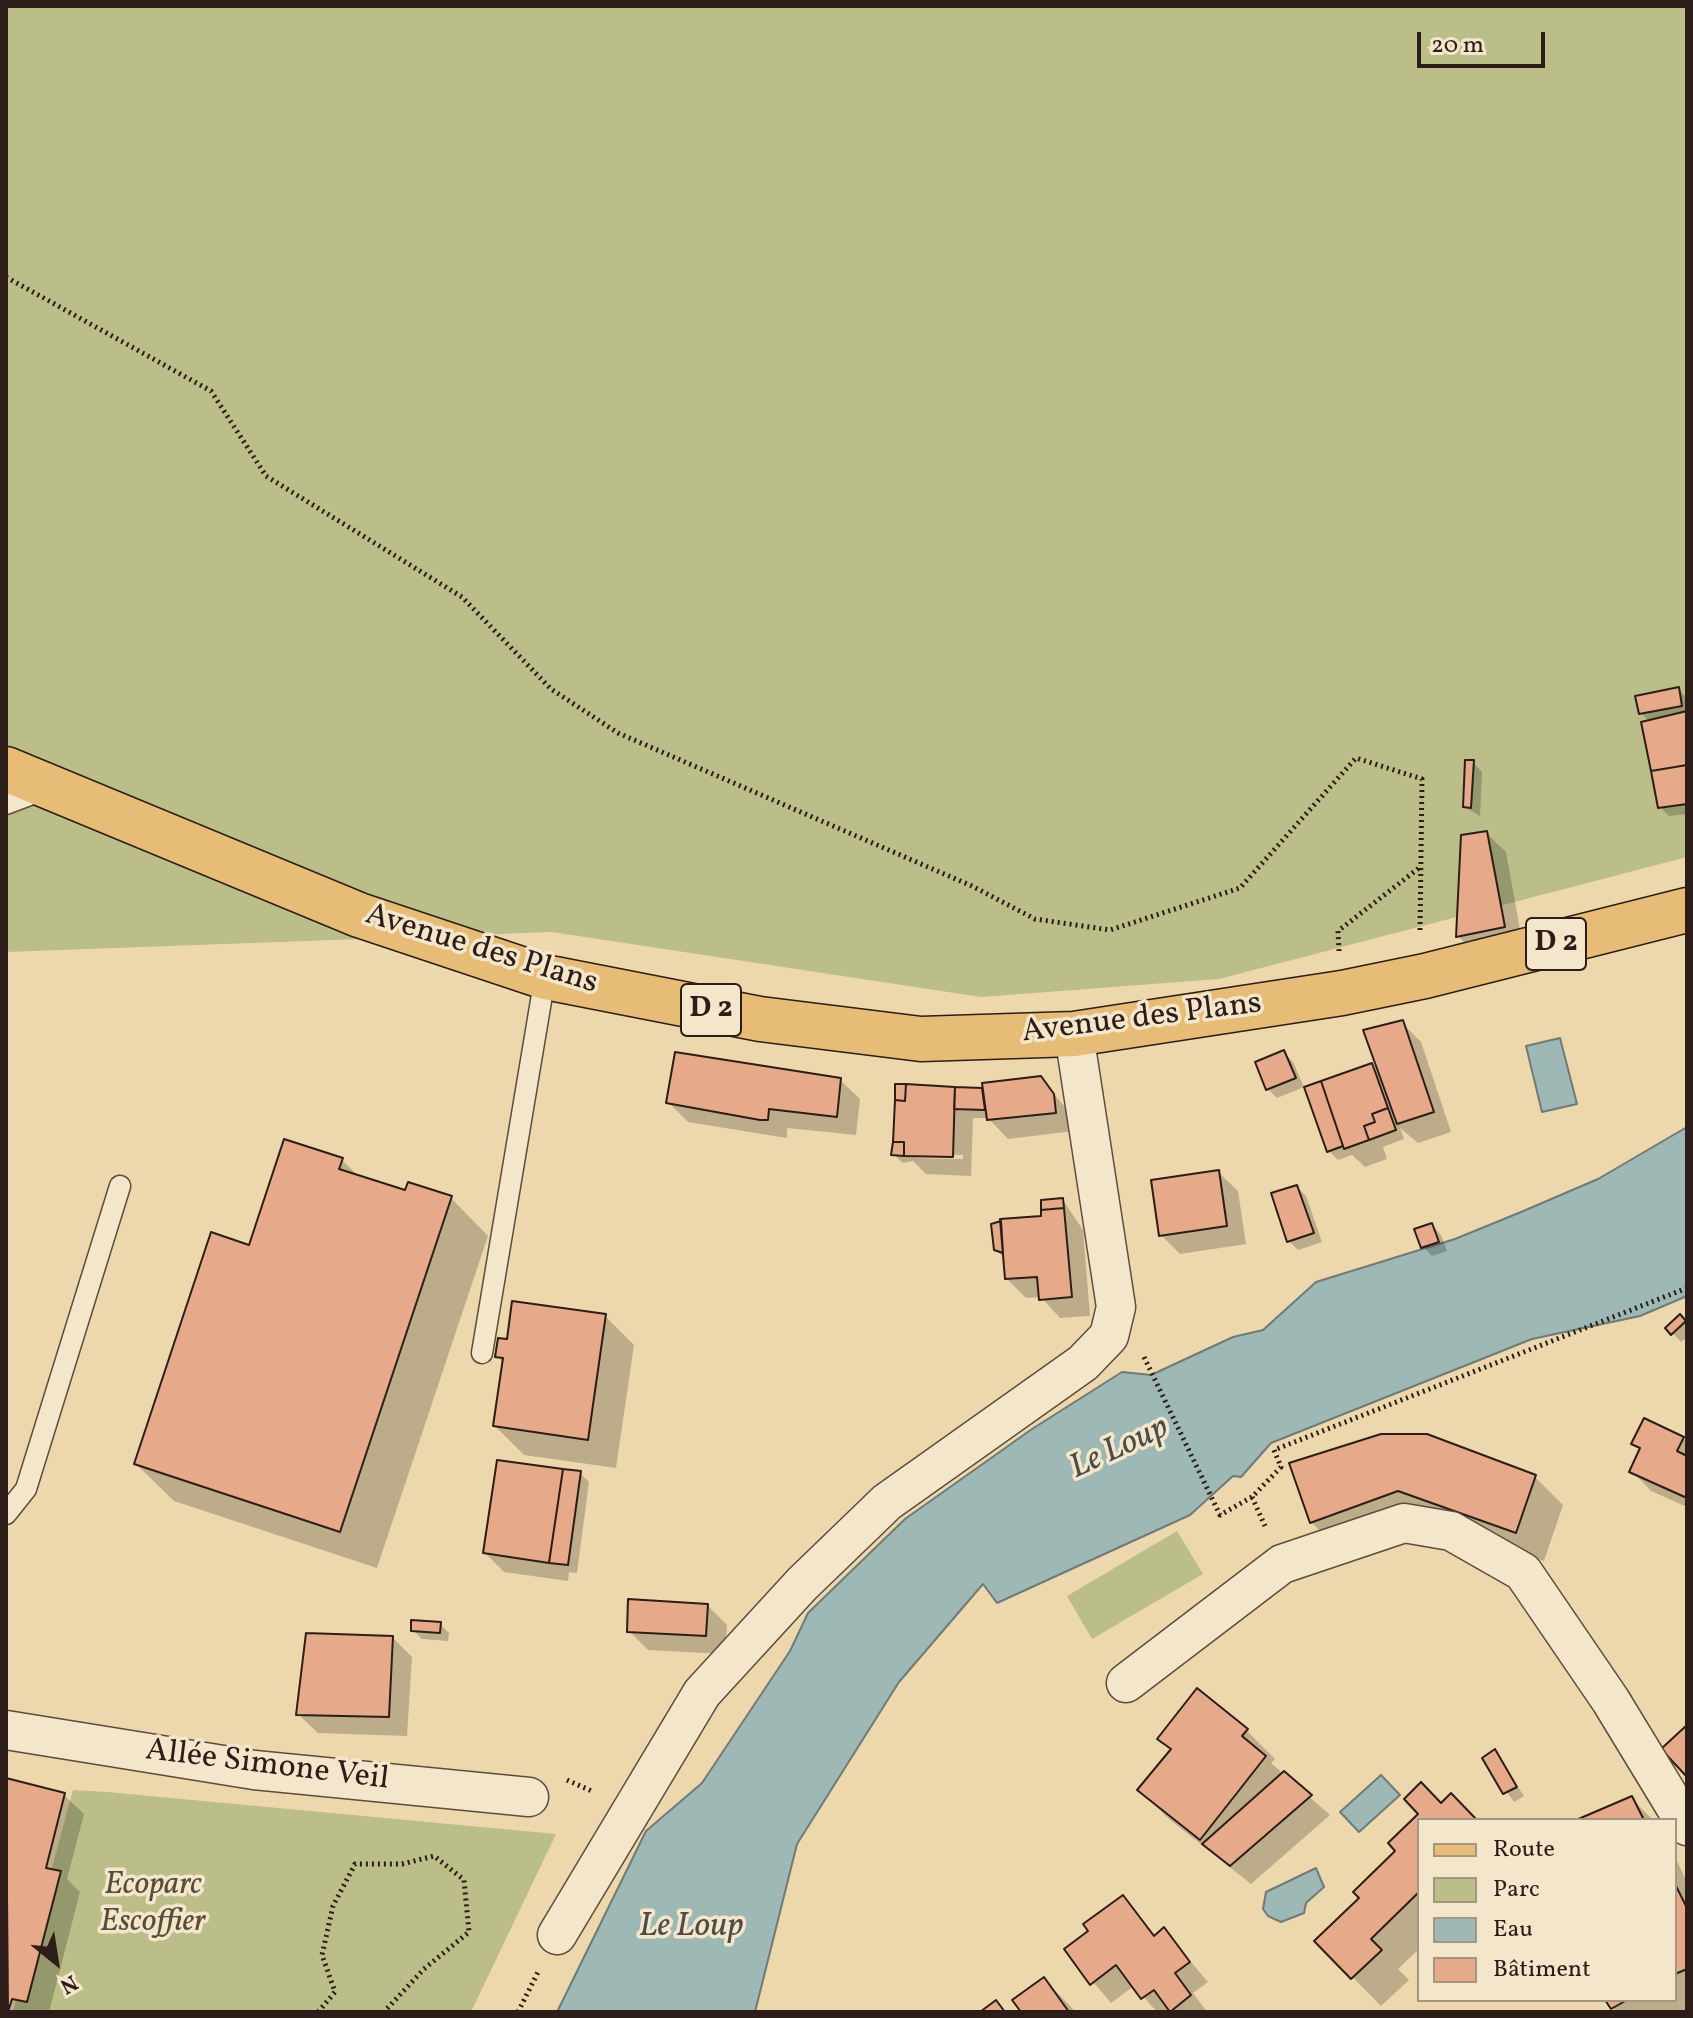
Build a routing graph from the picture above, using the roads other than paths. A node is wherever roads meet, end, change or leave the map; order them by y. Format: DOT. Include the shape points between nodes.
graph roads {
  1 [pos="6,769"];
  2 [pos="54,788"];
  3 [pos="6,804"];
  4 [pos="1687,910"];
  5 [pos="545,977"];
  6 [pos="1074,1034"];
  7 [pos="120,1186"];
  8 [pos="482,1353"];
  9 [pos="6,1514"];
  10 [pos="1126,1683"];
  11 [pos="6,1730"];
  12 [pos="529,1797"];
  13 [pos="1687,1826"];
  14 [pos="557,1935"];
  1 -- 2 [label="main road, Avenue des Plans / D 2"];
  2 -- 3 [label="lane"];
  2 -- 5 [label="main road, Avenue des Plans / D 2" via="359,915"];
  4 -- 6 [label="main road, Avenue des Plans / D 2" via="1342,993"];
  5 -- 6 [label="main road, Avenue des Plans / D 2" via="760,1019 921,1039"];
  5 -- 8 [label="lane"];
  6 -- 14 [label="street" via="1116,1307 1109,1336 1083,1363 887,1502 802,1584 702,1693"];
  7 -- 9 [label="lane" via="26,1489"];
  10 -- 13 [label="street" via="1282,1564 1404,1523 1451,1531 1523,1572"];
  11 -- 12 [label="street, Allée Simone Veil" via="254,1770"];
}
